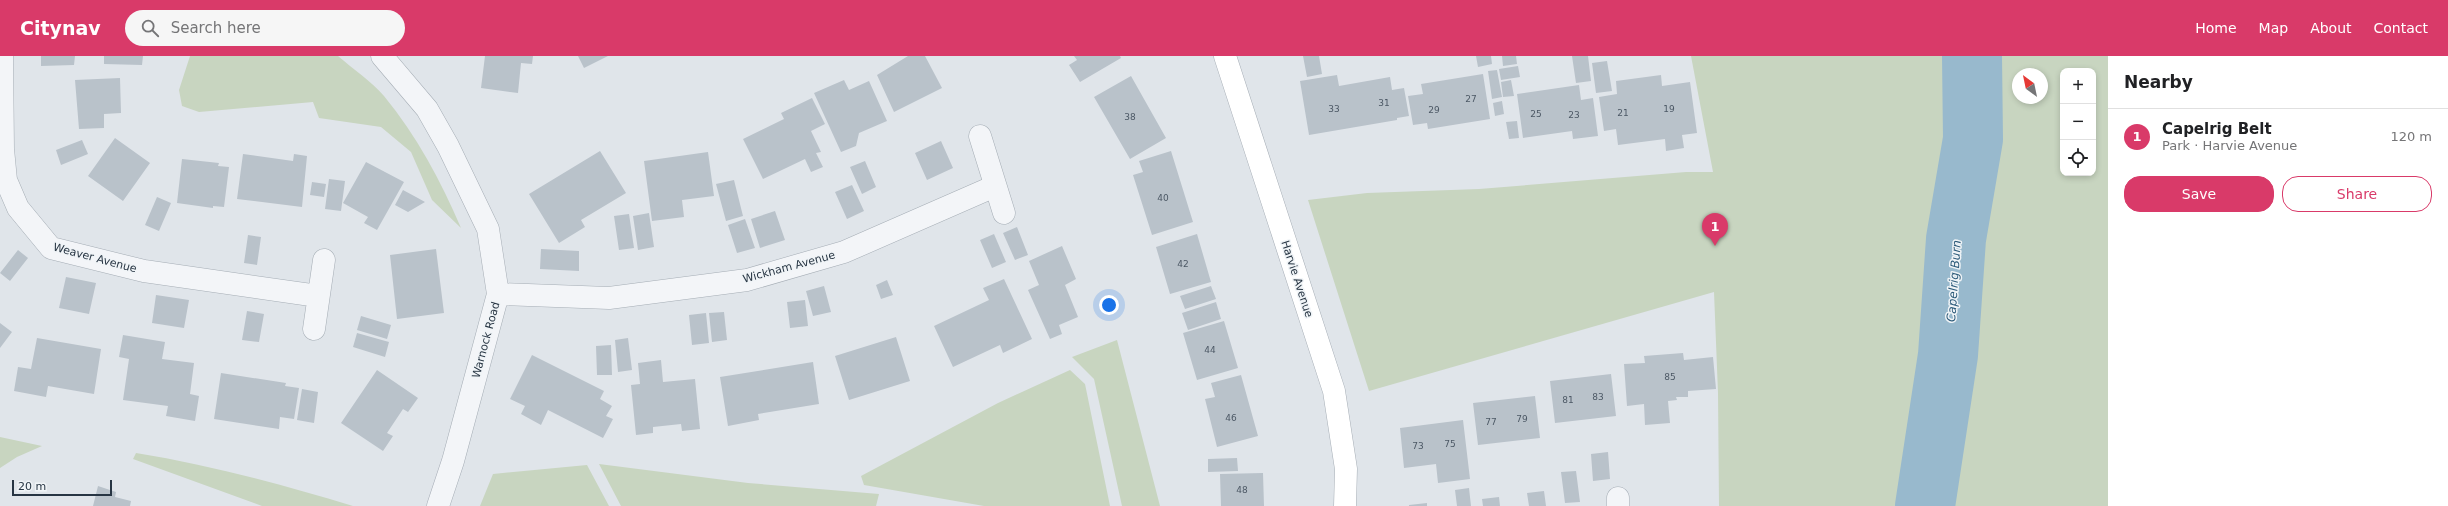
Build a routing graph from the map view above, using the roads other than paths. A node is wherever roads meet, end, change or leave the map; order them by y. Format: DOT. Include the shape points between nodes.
graph roads {
  1 [pos="2,56"];
  2 [pos="382,56"];
  3 [pos="1225,56"];
  4 [pos="980,136"];
  5 [pos="995,186"];
  6 [pos="1004,213"];
  7 [pos="324,260"];
  8 [pos="498,294"];
  9 [pos="318,296"];
  10 [pos="314,329"];
  11 [pos="438,506"];
  12 [pos="1345,506"];
  1 -- 9 [label="street, Weaver Avenue" via="6,180 18,208 51,248 144,271"];
  2 -- 8 [label="street, Warnock Road" via="427,109 448,146 488,229"];
  3 -- 12 [label="street, Harvie Avenue" via="1334,391 1346,469"];
  4 -- 5 [label="street"];
  5 -- 6 [label="street"];
  5 -- 8 [label="street, Wickham Avenue" via="844,252 747,280 609,298"];
  7 -- 9 [label="street"];
  8 -- 11 [label="street, Warnock Road" via="455,454"];
  9 -- 10 [label="street"];
}
